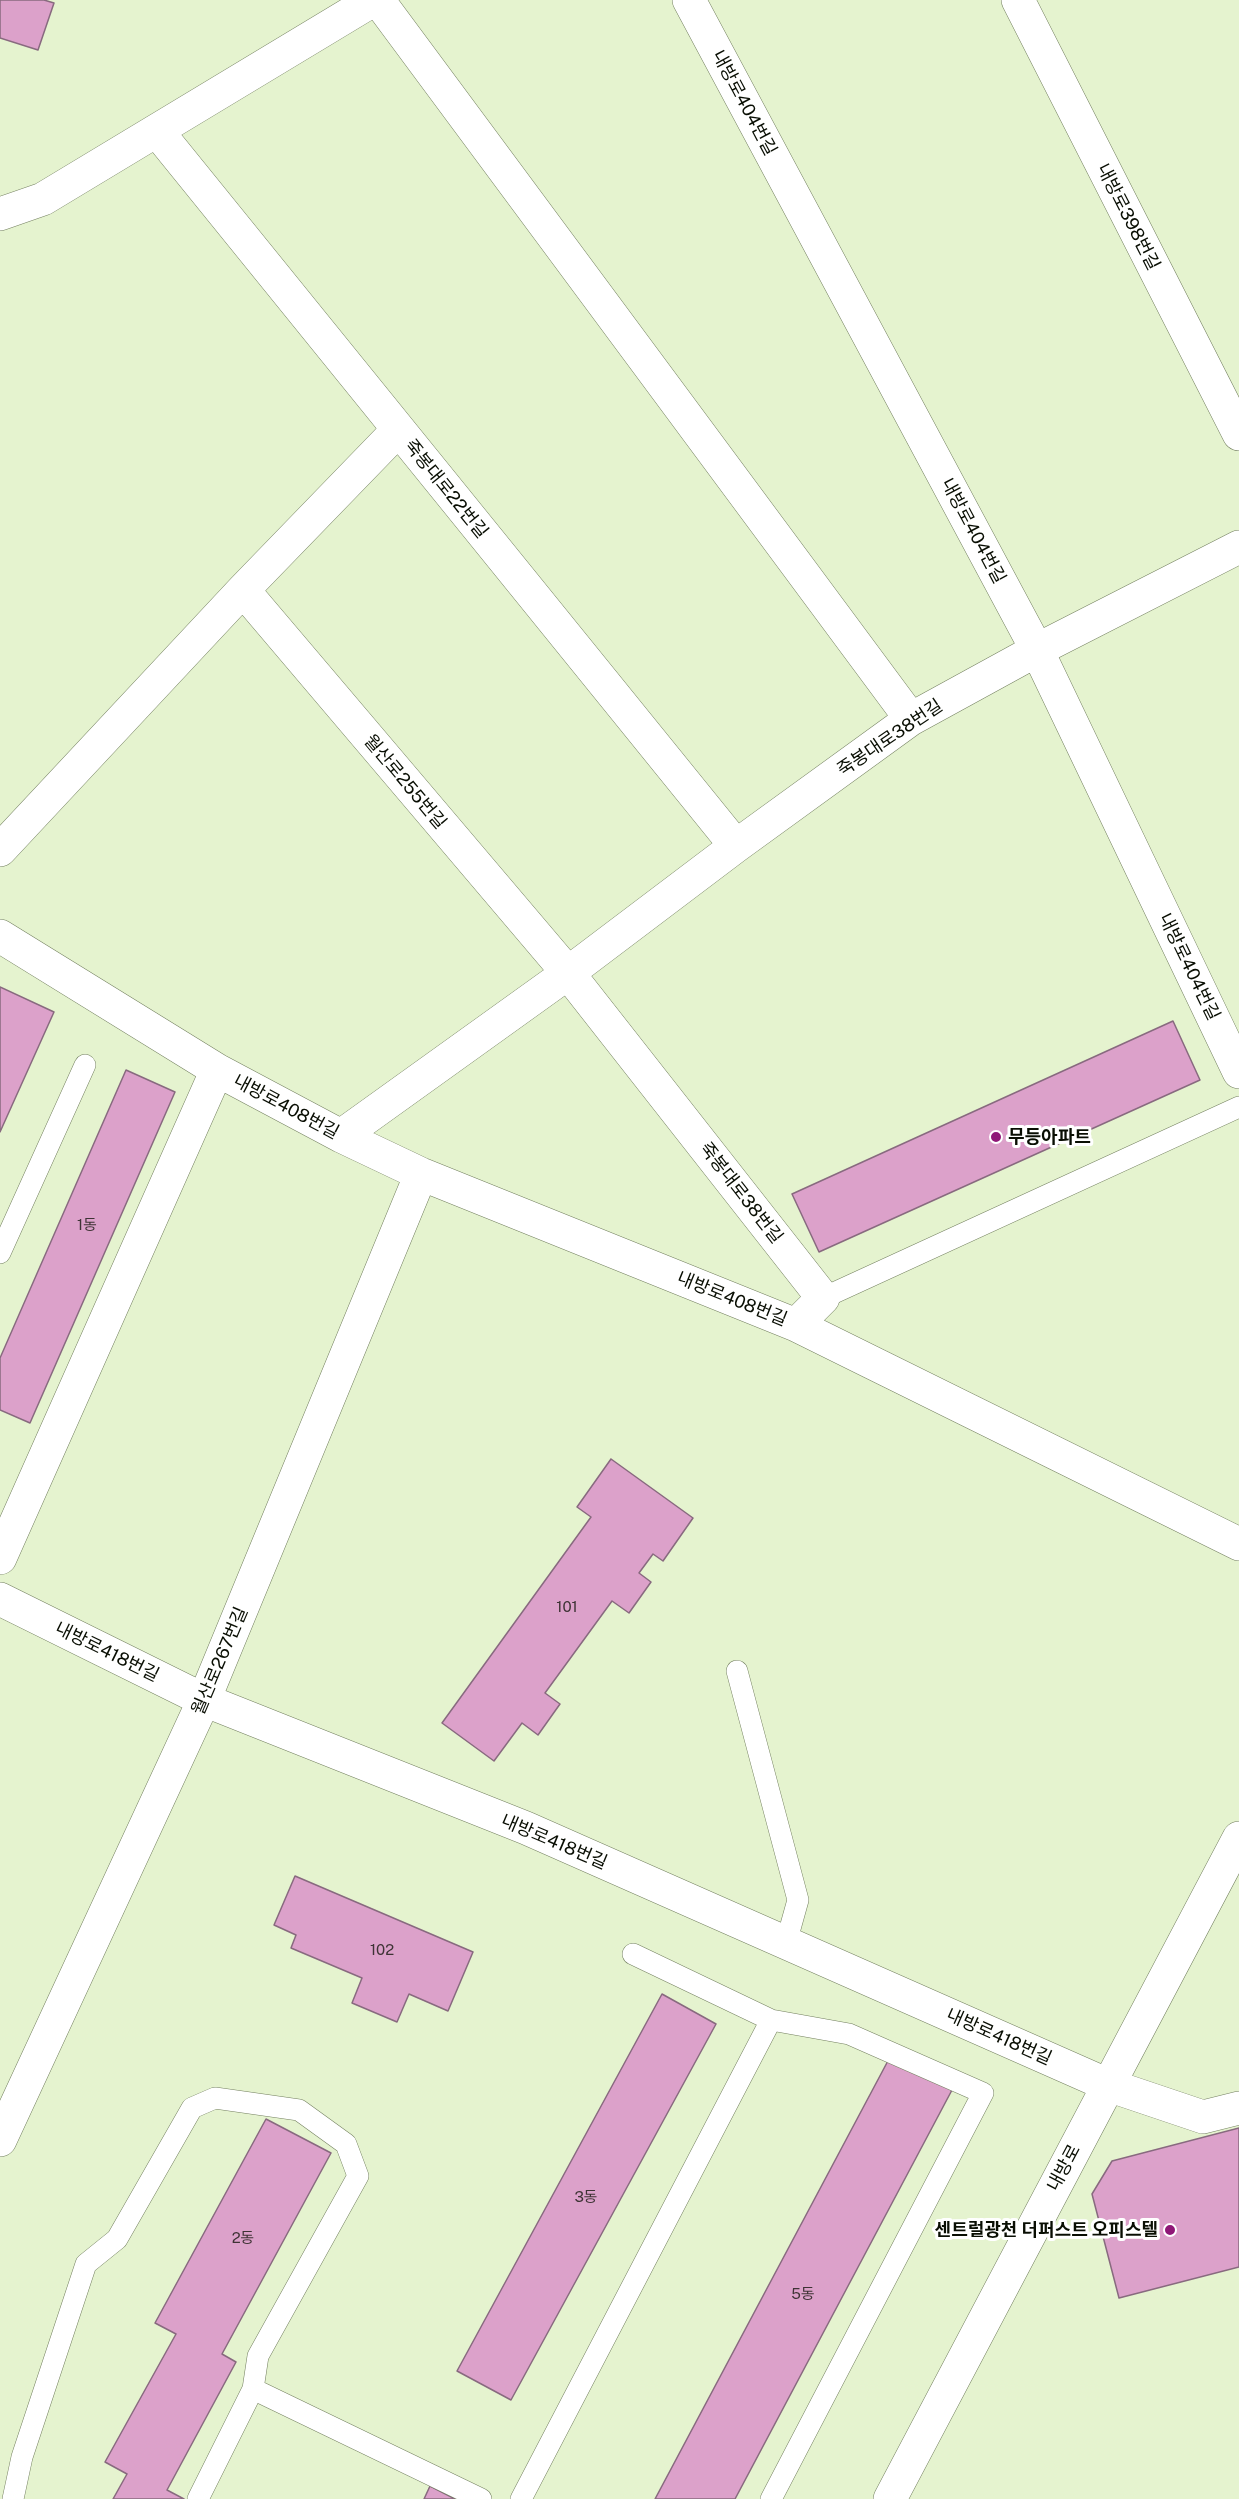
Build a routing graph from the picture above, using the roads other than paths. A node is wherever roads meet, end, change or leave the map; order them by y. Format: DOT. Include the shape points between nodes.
graph roads {
  1 [pos="373,0"];
  2 [pos="378,0"];
  3 [pos="689,0"];
  4 [pos="1018,0"];
  5 [pos="157,131"];
  6 [pos="0,214"];
  7 [pos="398,430"];
  8 [pos="1239,434"];
  9 [pos="1239,547"];
  10 [pos="243,590"];
  11 [pos="1037,650"];
  12 [pos="911,719"];
  13 [pos="736,846"];
  14 [pos="0,850"];
  15 [pos="0,936"];
  16 [pos="568,973"];
  17 [pos="85,1065"];
  18 [pos="217,1070"];
  19 [pos="1239,1071"];
  20 [pos="1239,1107"];
  21 [pos="341,1136"];
  22 [pos="421,1174"];
  23 [pos="0,1253"];
  24 [pos="823,1298"];
  25 [pos="796,1324"];
  26 [pos="1239,1544"];
  27 [pos="0,1558"];
  28 [pos="0,1599"];
  29 [pos="736,1671"];
  30 [pos="204,1700"];
  31 [pos="1239,1838"];
  32 [pos="786,1943"];
  33 [pos="633,1954"];
  34 [pos="771,2020"];
  35 [pos="1108,2085"];
  36 [pos="1239,2108"];
  37 [pos="0,2140"];
  38 [pos="253,2389"];
  39 [pos="13,2499"];
  40 [pos="198,2499"];
  41 [pos="482,2499"];
  42 [pos="520,2499"];
  43 [pos="771,2499"];
  44 [pos="890,2499"];
  1 -- 5 [label="street"];
  2 -- 12 [label="street"];
  3 -- 11 [label="street, 내방로404번길"];
  4 -- 8 [label="street, 내방로398번길"];
  5 -- 6 [label="street" via="43,199"];
  5 -- 7 [label="street, 죽봉대로22번길"];
  7 -- 10 [label="street"];
  7 -- 13 [label="street, 죽봉대로22번길"];
  9 -- 11 [label="street, 죽봉대로38번길"];
  10 -- 14 [label="street"];
  10 -- 16 [label="street, 월산로255번길"];
  11 -- 12 [label="street, 죽봉대로38번길"];
  11 -- 19 [label="street, 내방로404번길"];
  12 -- 13 [label="street, 죽봉대로38번길"];
  13 -- 16 [label="street, 죽봉대로38번길"];
  15 -- 18 [label="street, 내방로408번길"];
  16 -- 21 [label="street, 죽봉대로38번길"];
  16 -- 24 [label="street, 죽봉대로38번길"];
  17 -- 23 [label="lane"];
  18 -- 21 [label="street, 내방로408번길"];
  18 -- 27 [label="street, 내방로408번길"];
  20 -- 24 [label="lane"];
  21 -- 22 [label="street, 내방로408번길"];
  22 -- 25 [label="street, 내방로408번길"];
  22 -- 30 [label="street, 월산로267번길"];
  24 -- 25 [label="street"];
  25 -- 26 [label="street, 내방로408번길"];
  28 -- 30 [label="street, 내방로418번길"];
  29 -- 32 [label="lane" via="798,1900"];
  30 -- 32 [label="street, 내방로418번길" via="526,1828"];
  30 -- 37 [label="street, 월산로267번길"];
  31 -- 35 [label="street, 내방로"];
  32 -- 35 [label="street, 내방로418번길"];
  33 -- 34 [label="lane"];
  34 -- 42 [label="lane"];
  34 -- 43 [label="lane" via="849,2034 983,2093"];
  35 -- 36 [label="street, 내방로418번길" via="1203,2117"];
  35 -- 44 [label="street, 내방로"];
  38 -- 39 [label="lane" via="258,2356 358,2176 346,2144 299,2110 215,2098 192,2108 117,2239 86,2264 22,2457"];
  38 -- 40 [label="lane"];
  38 -- 41 [label="lane"];
}
